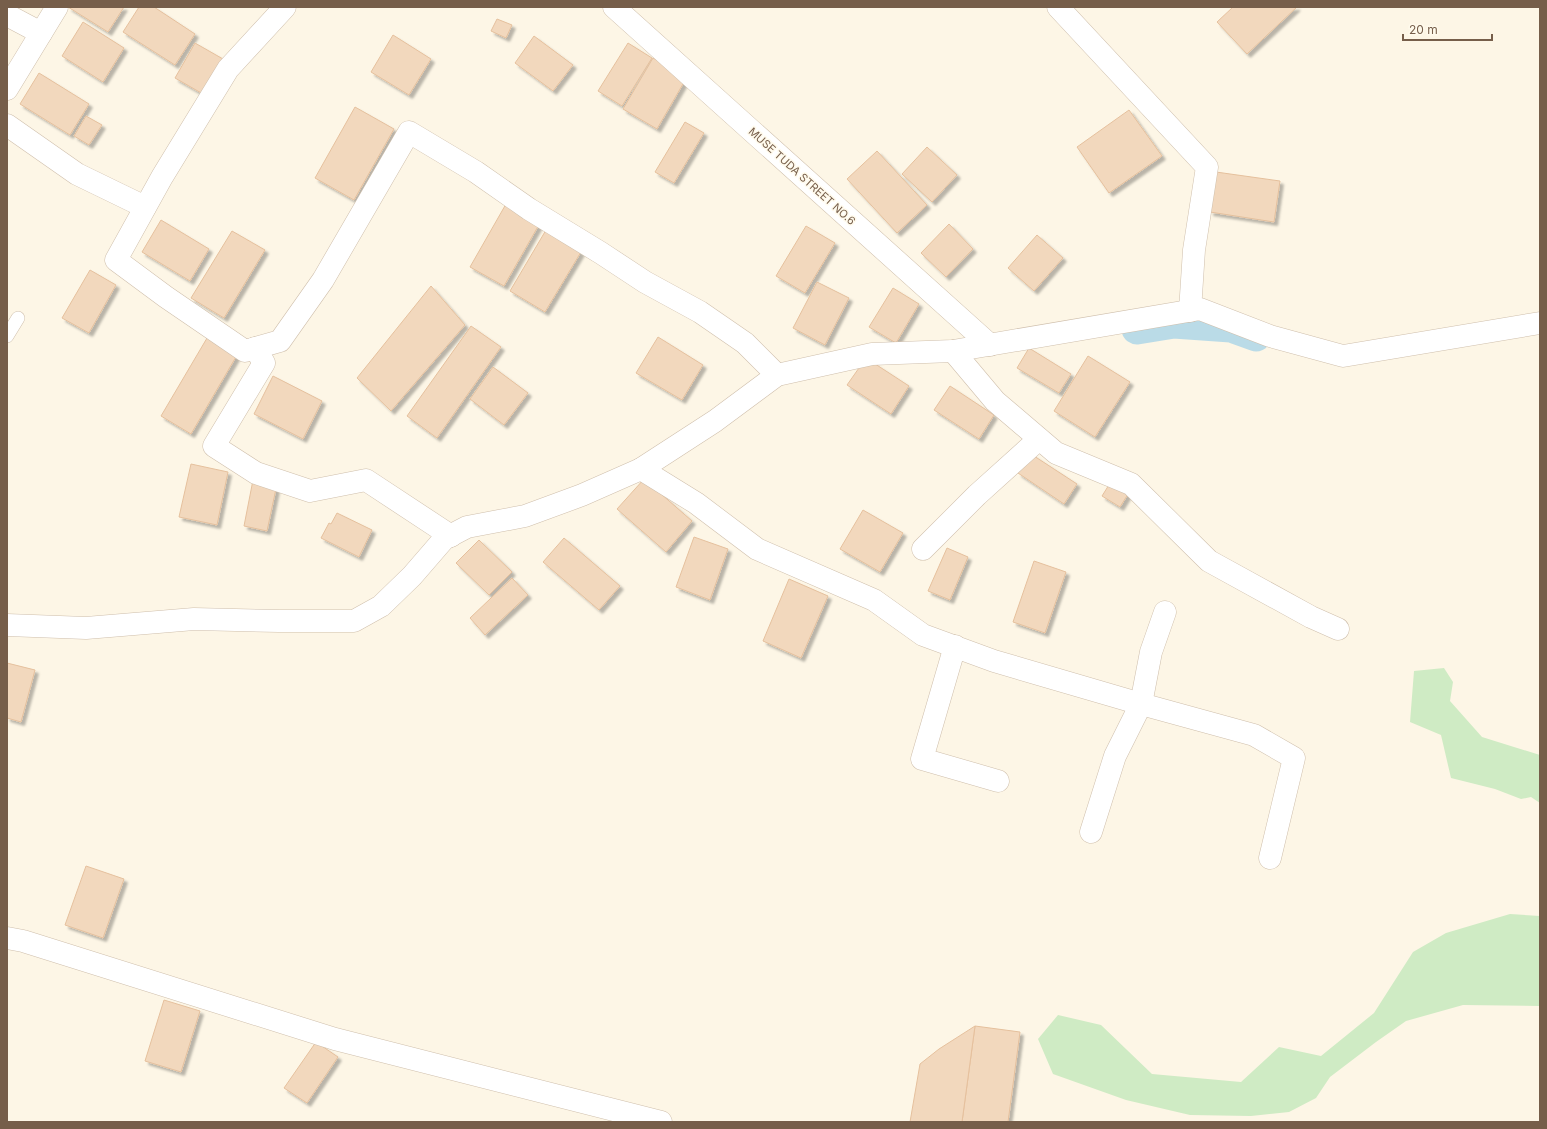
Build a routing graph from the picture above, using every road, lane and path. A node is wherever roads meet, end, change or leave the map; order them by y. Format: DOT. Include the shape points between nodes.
graph roads {
  1 [pos="57,7"];
  2 [pos="285,7"];
  3 [pos="614,7"];
  4 [pos="1058,7"];
  5 [pos="7,15"];
  6 [pos="41,33"];
  7 [pos="7,89"];
  8 [pos="7,125"];
  9 [pos="145,207"];
  10 [pos="1190,311"];
  11 [pos="18,318"];
  12 [pos="1540,323"];
  13 [pos="7,336"];
  14 [pos="990,345"];
  15 [pos="255,348"];
  16 [pos="953,351"];
  17 [pos="777,375"];
  18 [pos="1039,439"];
  19 [pos="641,469"];
  20 [pos="451,536"];
  21 [pos="923,549"];
  22 [pos="1165,612"];
  23 [pos="7,625"];
  24 [pos="1338,629"];
  25 [pos="955,646"];
  26 [pos="1141,704"];
  27 [pos="998,781"];
  28 [pos="1091,832"];
  29 [pos="1270,858"];
  30 [pos="7,938"];
  31 [pos="661,1122"];
  1 -- 6 [label="street"];
  2 -- 9 [label="street" via="228,69"];
  3 -- 14 [label="street, MUSE TUDA STREET NO.6"];
  4 -- 10 [label="street" via="1207,167 1194,250"];
  5 -- 6 [label="street"];
  6 -- 7 [label="street"];
  8 -- 9 [label="street" via="77,174"];
  9 -- 15 [label="street" via="116,260 245,351"];
  10 -- 12 [label="street" via="1200,309 1270,336 1343,356"];
  10 -- 14 [label="street"];
  11 -- 13 [label="lane"];
  14 -- 16 [label="street"];
  15 -- 17 [label="street" via="280,341 323,280 409,132 476,172 529,209 645,282 700,312 745,343"];
  15 -- 20 [label="street" via="264,363 214,446 256,473 310,491 366,480"];
  16 -- 17 [label="street" via="872,354"];
  16 -- 18 [label="street" via="995,401"];
  17 -- 19 [label="street" via="715,421"];
  18 -- 21 [label="street" via="977,495"];
  18 -- 24 [label="street" via="1056,453 1131,484 1209,561"];
  19 -- 20 [label="street" via="525,516 467,527"];
  19 -- 25 [label="street" via="696,503 757,549 874,600 923,634"];
  20 -- 23 [label="street" via="444,540 381,606 354,621 194,619 86,628"];
  22 -- 26 [label="street" via="1151,652"];
  25 -- 26 [label="street" via="994,661"];
  25 -- 27 [label="street" via="922,760"];
  26 -- 28 [label="street" via="1115,756"];
  26 -- 29 [label="street" via="1254,735 1294,758"];
  30 -- 31 [label="street" via="335,1039"];
}
